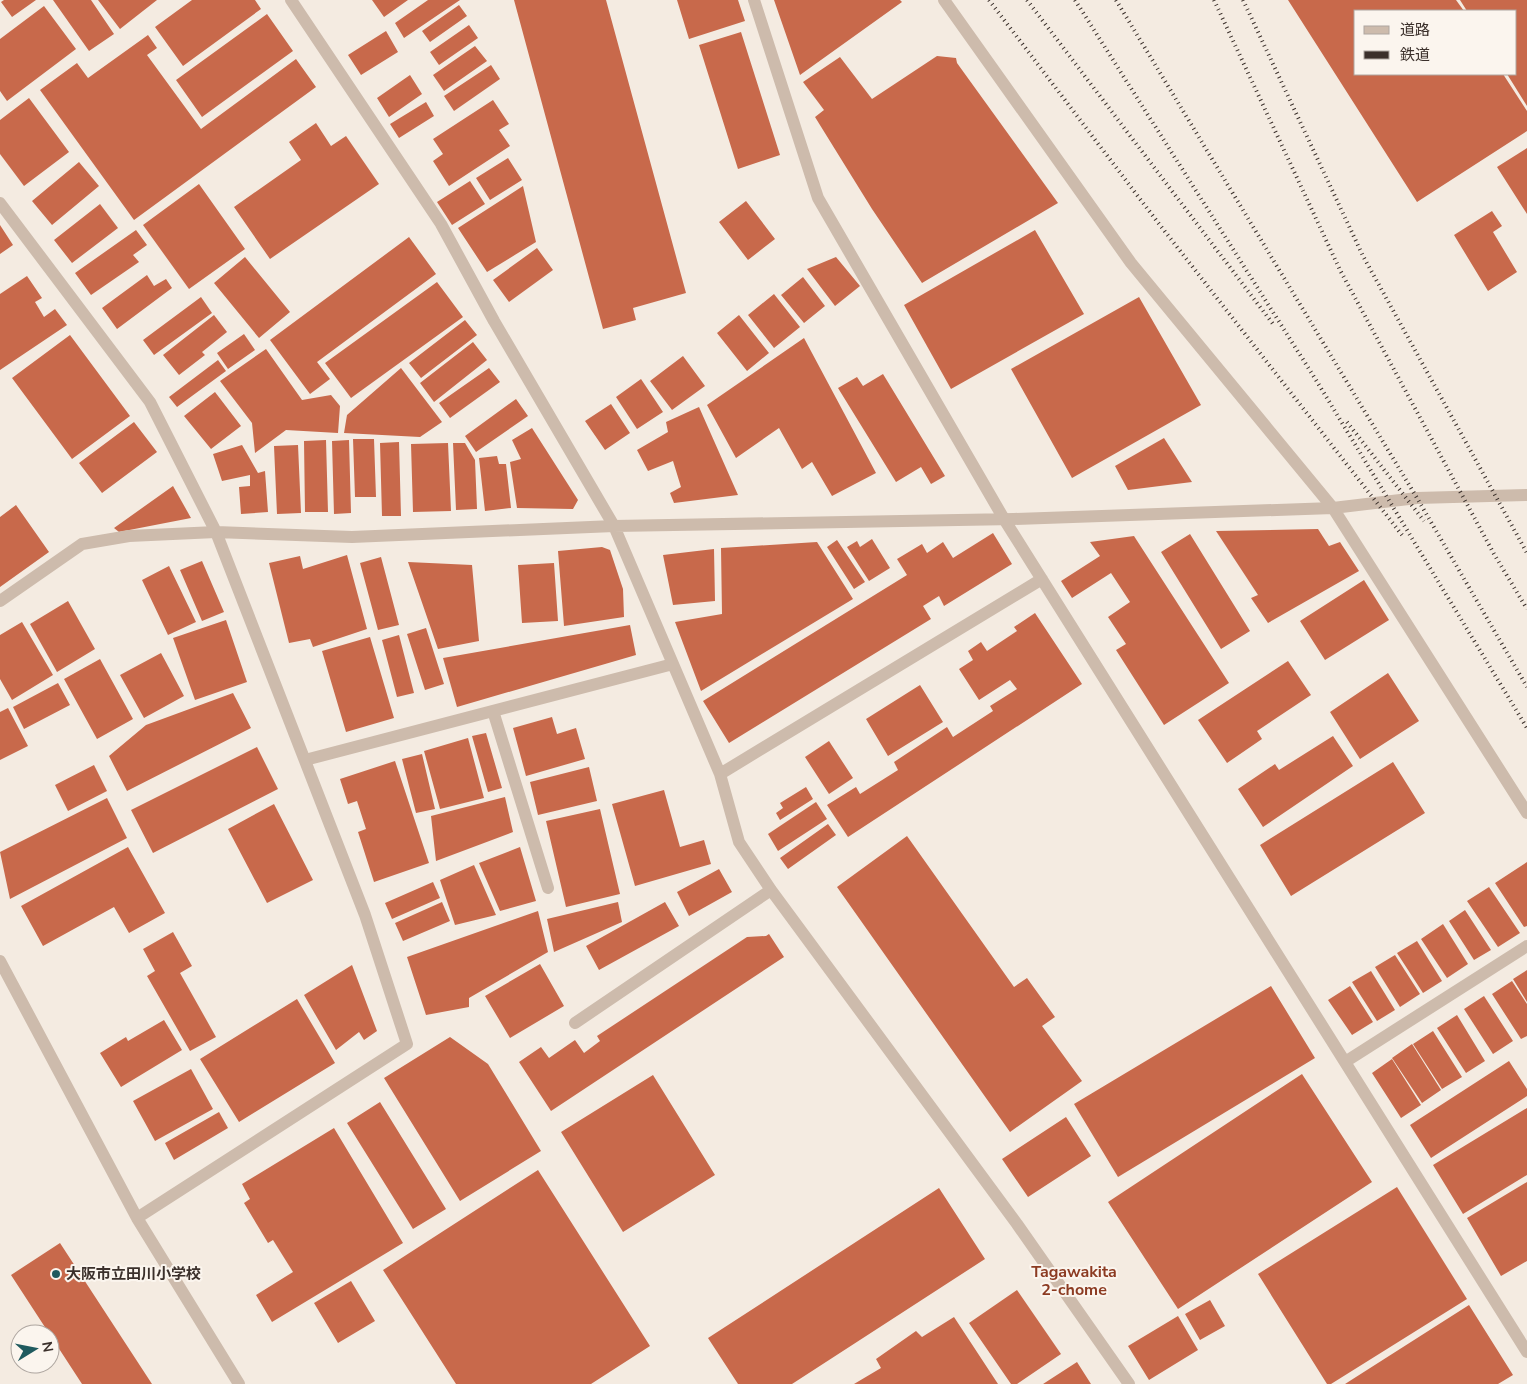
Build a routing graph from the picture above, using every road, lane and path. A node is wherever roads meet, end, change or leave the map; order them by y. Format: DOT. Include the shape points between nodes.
graph roads {
  1 [pos="291,0"];
  2 [pos="754,0"];
  3 [pos="944,0"];
  4 [pos="0,203"];
  5 [pos="1527,495"];
  6 [pos="1332,508"];
  7 [pos="1004,519"];
  8 [pos="614,526"];
  9 [pos="216,532"];
  10 [pos="1042,579"];
  11 [pos="0,601"];
  12 [pos="673,664"];
  13 [pos="493,711"];
  14 [pos="305,760"];
  15 [pos="720,774"];
  16 [pos="1527,812"];
  17 [pos="548,888"];
  18 [pos="770,890"];
  19 [pos="1527,946"];
  20 [pos="0,961"];
  21 [pos="575,1023"];
  22 [pos="1345,1062"];
  23 [pos="138,1218"];
  24 [pos="1527,1352"];
  25 [pos="239,1384"];
  26 [pos="1129,1384"];
  1 -- 8 [label="street" via="441,224 494,322"];
  2 -- 7 [label="street" via="818,198"];
  3 -- 6 [label="street" via="1131,263"];
  4 -- 9 [label="street" via="150,402"];
  5 -- 6 [label="street" via="1417,498"];
  6 -- 7 [label="street"];
  6 -- 16 [label="street"];
  7 -- 8 [label="street"];
  7 -- 10 [label="street"];
  8 -- 9 [label="street" via="352,537"];
  8 -- 12 [label="street"];
  9 -- 11 [label="street" via="129,536 82,544"];
  9 -- 14 [label="street"];
  10 -- 15 [label="street"];
  10 -- 22 [label="street"];
  12 -- 13 [label="street"];
  12 -- 15 [label="street"];
  13 -- 14 [label="street"];
  13 -- 17 [label="street"];
  14 -- 23 [label="street" via="365,916 407,1044"];
  15 -- 18 [label="street" via="739,842"];
  18 -- 21 [label="street"];
  18 -- 26 [label="street" via="1017,1224"];
  19 -- 22 [label="street"];
  20 -- 23 [label="street"];
  22 -- 24 [label="street"];
  23 -- 25 [label="street"];
}
